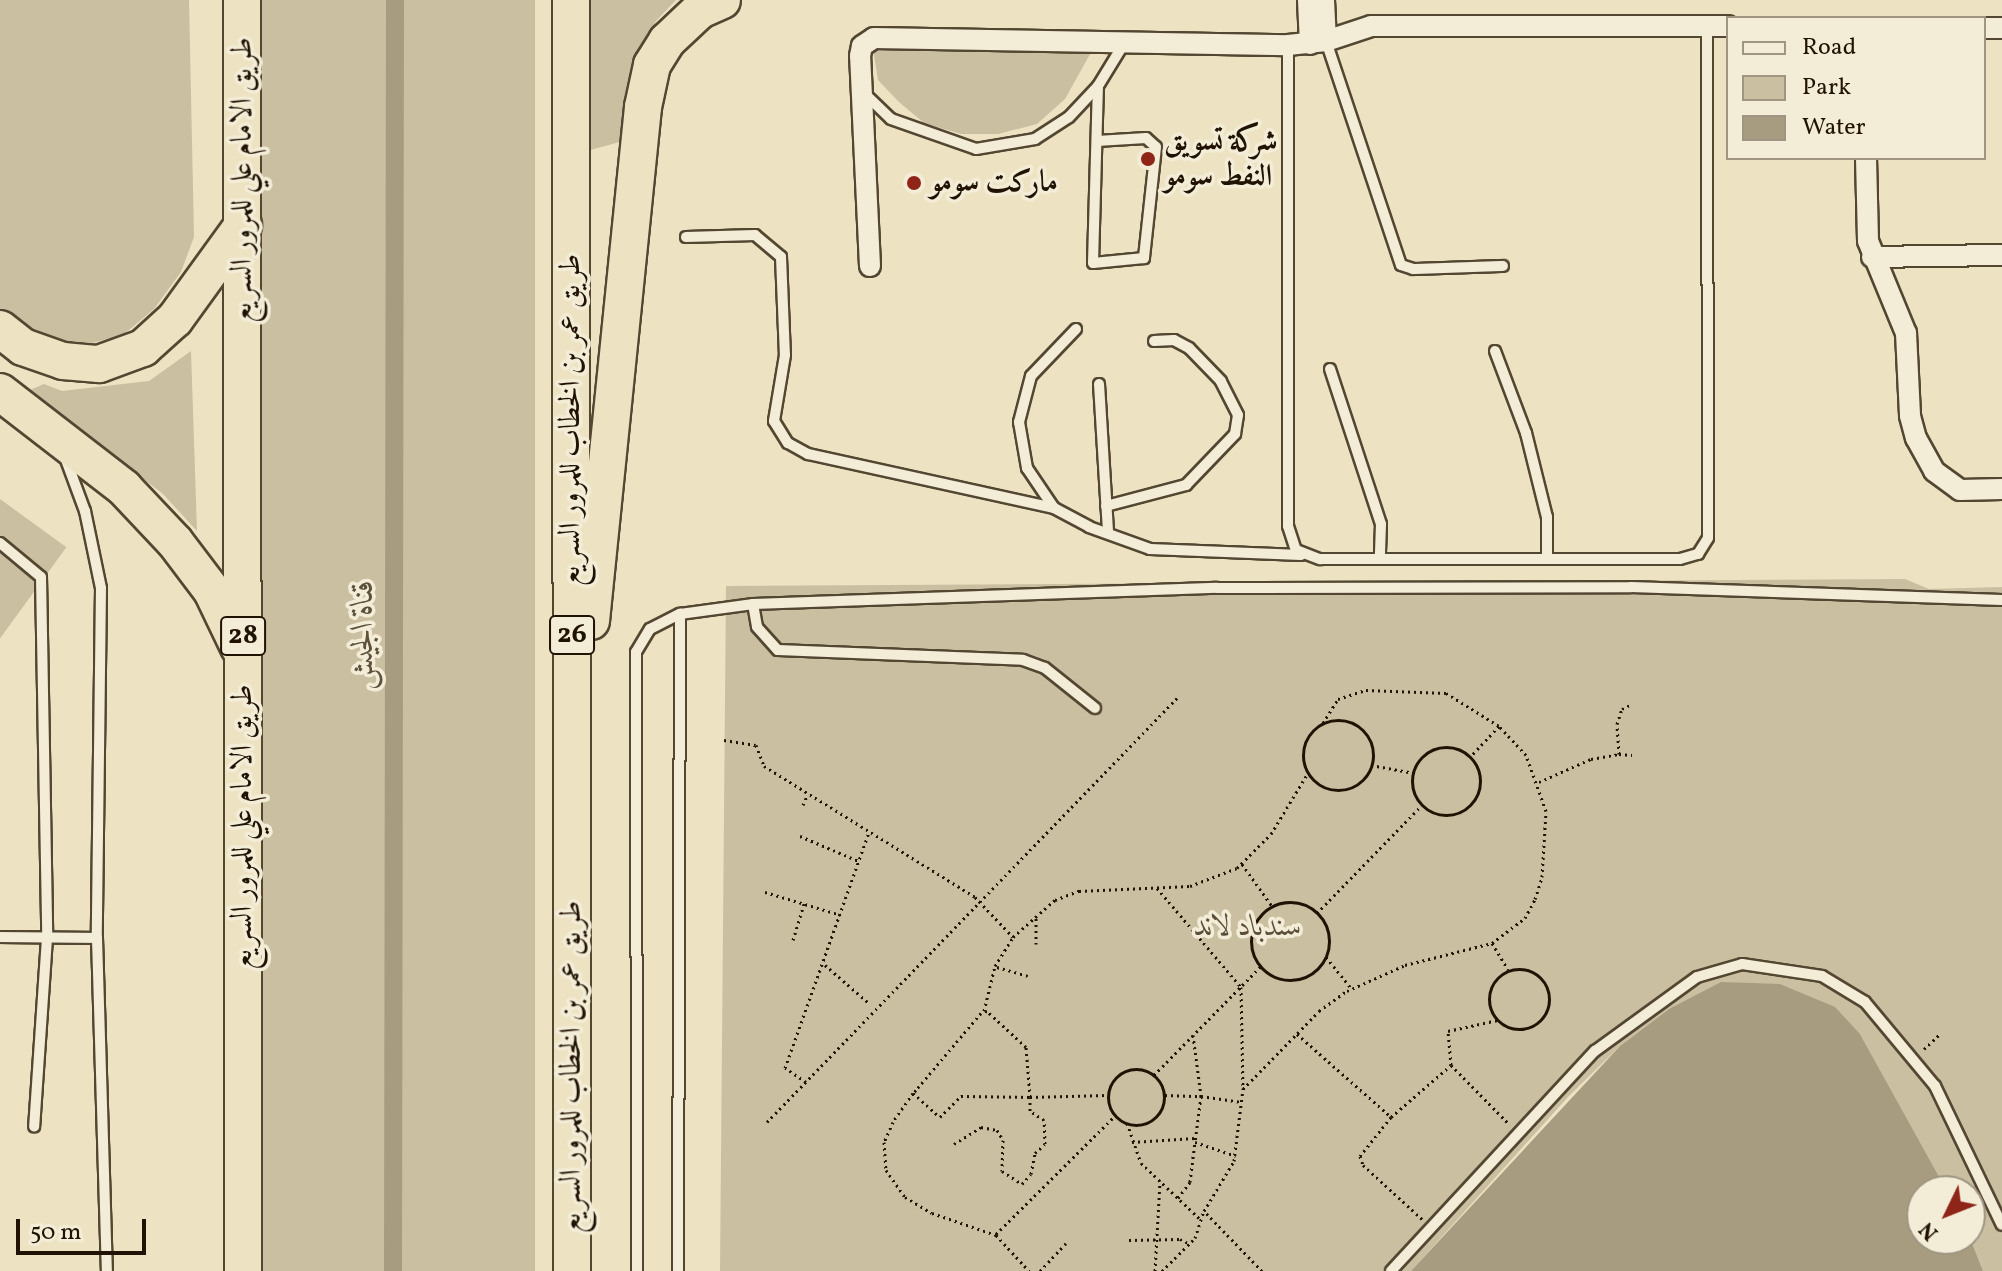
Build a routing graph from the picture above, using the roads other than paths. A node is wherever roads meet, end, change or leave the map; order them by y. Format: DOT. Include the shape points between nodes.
graph roads {
  1 [pos="242,0"];
  2 [pos="571,0"];
  3 [pos="722,0"];
  4 [pos="1308,0"];
  5 [pos="1324,0"];
  6 [pos="1707,26"];
  7 [pos="1726,26"];
  8 [pos="1125,42"];
  9 [pos="1318,43"];
  10 [pos="1288,45"];
  11 [pos="1098,86"];
  12 [pos="863,92"];
  13 [pos="1097,141"];
  14 [pos="1866,160"];
  15 [pos="243,225"];
  16 [pos="686,237"];
  17 [pos="2002,255"];
  18 [pos="1872,257"];
  19 [pos="870,266"];
  20 [pos="1503,266"];
  21 [pos="0,329"];
  22 [pos="1076,329"];
  23 [pos="1154,341"];
  24 [pos="1495,351"];
  25 [pos="1330,369"];
  26 [pos="1099,384"];
  27 [pos="0,392"];
  28 [pos="56,433"];
  29 [pos="2002,489"];
  30 [pos="1106,506"];
  31 [pos="1054,508"];
  32 [pos="1108,533"];
  33 [pos="0,543"];
  34 [pos="1303,555"];
  35 [pos="1380,559"];
  36 [pos="1547,559"];
  37 [pos="2002,600"];
  38 [pos="753,604"];
  39 [pos="680,614"];
  40 [pos="243,654"];
  41 [pos="1095,708"];
  42 [pos="572,773"];
  43 [pos="0,937"];
  44 [pos="47,938"];
  45 [pos="97,938"];
  46 [pos="34,1127"];
  47 [pos="2002,1225"];
  48 [pos="107,1271"];
  49 [pos="243,1271"];
  50 [pos="572,1271"];
  51 [pos="637,1271"];
  52 [pos="678,1271"];
  53 [pos="1391,1271"];
  1 -- 15 [label="highway, طريق الامام علي للمرور السريع / 28"];
  2 -- 42 [label="highway, طريق عمر بن الخطاب للمرور السريع / 26"];
  3 -- 42 [label="highway" via="700,10 667,41 652,65 643,107 610,468"];
  4 -- 9 [label="street"];
  5 -- 9 [label="street"];
  6 -- 7 [label="street"];
  6 -- 9 [label="street" via="1371,26"];
  6 -- 36 [label="lane" via="1708,538 1689,559"];
  8 -- 10 [label="street"];
  8 -- 11 [label="lane"];
  8 -- 12 [label="street" via="874,38 861,51"];
  9 -- 10 [label="street"];
  9 -- 20 [label="lane" via="1401,265"];
  10 -- 34 [label="lane" via="1288,535"];
  11 -- 12 [label="lane" via="1069,117 1035,139 976,149 891,119"];
  11 -- 13 [label="lane"];
  12 -- 19 [label="street"];
  13 -- 13 [label="lane" via="1093,263 1144,258 1156,147 1146,138"];
  14 -- 18 [label="street"];
  15 -- 21 [label="highway" via="175,319 143,348 99,364 63,361 23,347"];
  15 -- 40 [label="highway, طريق الامام علي للمرور السريع / 28"];
  16 -- 31 [label="lane" via="755,235 781,257 785,355 774,421 788,443 808,454"];
  17 -- 18 [label="street"];
  18 -- 29 [label="street" via="1906,333 1910,416 1927,459 1960,490"];
  22 -- 31 [label="lane" via="1031,376 1019,422 1027,468"];
  23 -- 30 [label="lane" via="1174,340 1189,348 1221,381 1238,415 1235,434 1186,485"];
  24 -- 36 [label="lane" via="1526,433 1547,517"];
  25 -- 35 [label="lane" via="1381,524"];
  26 -- 30 [label="lane"];
  27 -- 28 [label="highway"];
  28 -- 40 [label="highway" via="124,488 175,542 212,591"];
  28 -- 45 [label="lane" via="85,511 101,588"];
  30 -- 32 [label="lane"];
  31 -- 32 [label="lane"];
  32 -- 34 [label="lane" via="1150,549"];
  33 -- 44 [label="lane" via="41,577"];
  34 -- 35 [label="lane"];
  35 -- 36 [label="lane"];
  37 -- 38 [label="lane" via="1631,587 1232,588"];
  38 -- 39 [label="lane"];
  38 -- 41 [label="lane" via="757,627 778,650 1023,660 1045,668"];
  39 -- 51 [label="lane" via="650,629 636,652"];
  39 -- 52 [label="lane"];
  40 -- 49 [label="highway, طريق الامام علي للمرور السريع / 28"];
  42 -- 50 [label="highway, طريق عمر بن الخطاب للمرور السريع / 26"];
  43 -- 44 [label="lane"];
  44 -- 45 [label="lane"];
  44 -- 46 [label="lane"];
  45 -- 48 [label="lane"];
  47 -- 53 [label="lane" via="1955,1121 1915,1057 1852,990 1822,976 1773,965 1716,967 1595,1051"];
}
